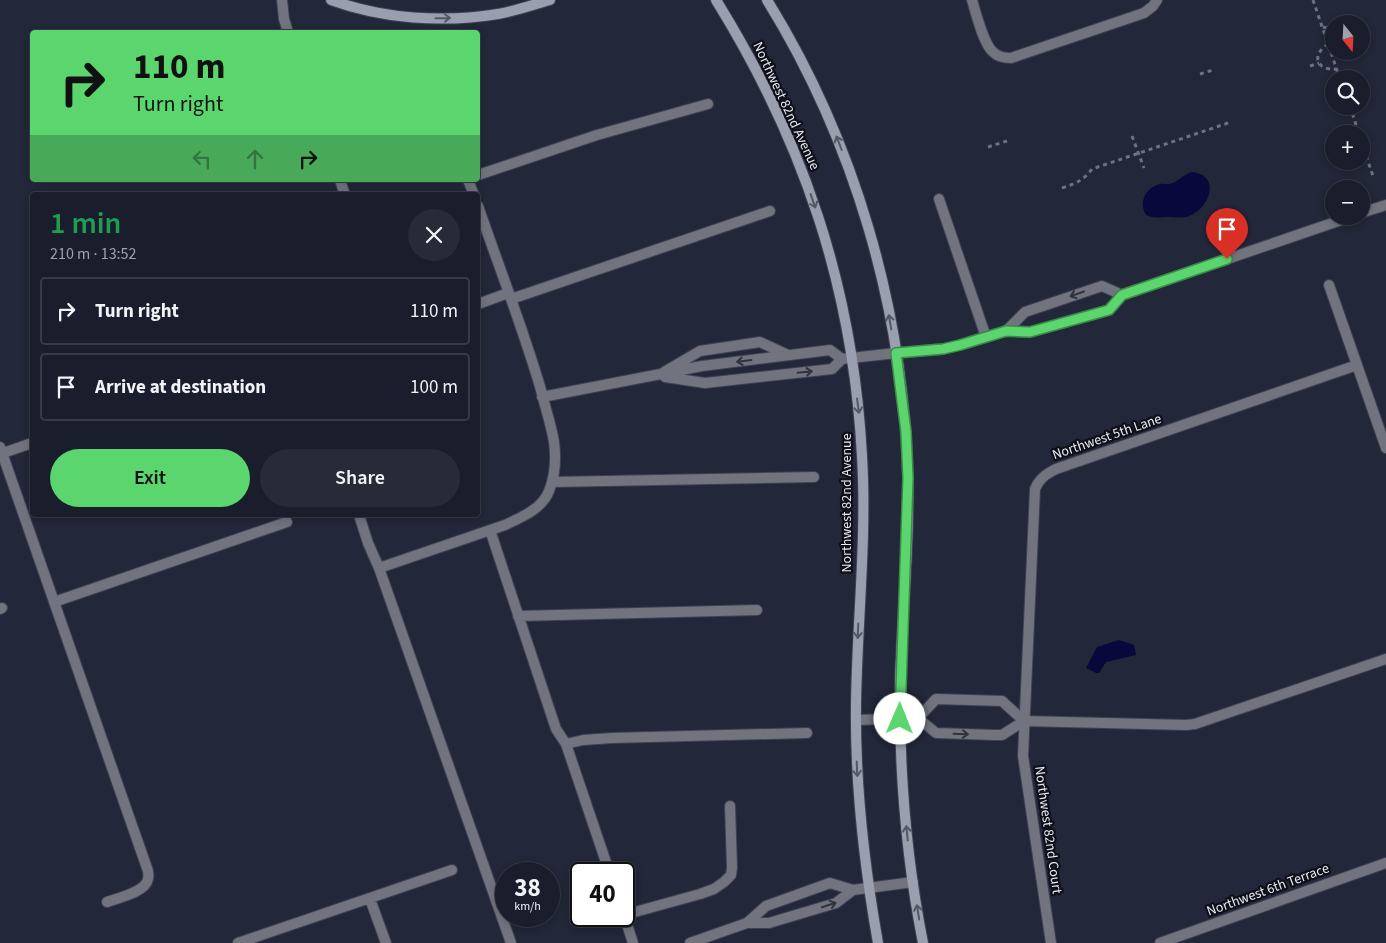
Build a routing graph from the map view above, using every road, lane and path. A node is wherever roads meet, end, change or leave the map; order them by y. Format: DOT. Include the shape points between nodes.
graph roads {
  1 [pos="282,0"];
  2 [pos="331,0"];
  3 [pos="550,0"];
  4 [pos="716,0"];
  5 [pos="767,0"];
  6 [pos="972,0"];
  7 [pos="1157,0"];
  8 [pos="1313,0"];
  9 [pos="1322,27"];
  10 [pos="1325,28"];
  11 [pos="287,30"];
  12 [pos="1325,36"];
  13 [pos="1325,46"];
  14 [pos="1335,60"];
  15 [pos="1319,63"];
  16 [pos="1310,66"];
  17 [pos="1337,69"];
  18 [pos="1214,70"];
  19 [pos="1200,74"];
  20 [pos="708,104"];
  21 [pos="1232,122"];
  22 [pos="1132,136"];
  23 [pos="1007,141"];
  24 [pos="988,147"];
  25 [pos="1138,153"];
  26 [pos="1370,167"];
  27 [pos="1144,168"];
  28 [pos="480,174"];
  29 [pos="1373,176"];
  30 [pos="1062,188"];
  31 [pos="939,199"];
  32 [pos="1386,205"];
  33 [pos="1370,210"];
  34 [pos="770,211"];
  35 [pos="480,212"];
  36 [pos="1327,225"];
  37 [pos="1329,285"];
  38 [pos="1122,295"];
  39 [pos="510,296"];
  40 [pos="480,304"];
  41 [pos="1006,331"];
  42 [pos="986,337"];
  43 [pos="774,353"];
  44 [pos="896,353"];
  45 [pos="847,358"];
  46 [pos="1357,365"];
  47 [pos="777,375"];
  48 [pos="656,376"];
  49 [pos="542,396"];
  50 [pos="30,444"];
  51 [pos="1386,448"];
  52 [pos="1,451"];
  53 [pos="814,477"];
  54 [pos="552,482"];
  55 [pos="360,517"];
  56 [pos="287,522"];
  57 [pos="490,530"];
  58 [pos="379,568"];
  59 [pos="54,602"];
  60 [pos="757,610"];
  61 [pos="518,616"];
  62 [pos="1386,659"];
  63 [pos="918,718"];
  64 [pos="900,719"];
  65 [pos="856,720"];
  66 [pos="1024,721"];
  67 [pos="807,733"];
  68 [pos="566,744"];
  69 [pos="730,806"];
  70 [pos="606,862"];
  71 [pos="1386,862"];
  72 [pos="452,870"];
  73 [pos="913,882"];
  74 [pos="869,887"];
  75 [pos="853,890"];
  76 [pos="795,896"];
  77 [pos="370,899"];
  78 [pos="107,902"];
  79 [pos="801,914"];
  80 [pos="748,923"];
  81 [pos="238,943"];
  82 [pos="386,943"];
  83 [pos="511,943"];
  84 [pos="633,943"];
  85 [pos="690,943"];
  86 [pos="878,943"];
  87 [pos="924,943"];
  88 [pos="1051,943"];
  89 [pos="1160,943"];
  1 -- 11 [label="street"];
  2 -- 3 [label="street, one-way" via="386,14 432,18 497,14"];
  4 -- 45 [label="street, Northwest 82nd Avenue, one-way" via="766,88 803,173 840,292"];
  44 -- 5 [label="street, one-way" via="880,268 841,148 825,108"];
  6 -- 7 [label="street" via="987,45 1002,58 1011,58 1144,13"];
  8 -- 9 [label="path"];
  9 -- 10 [label="path"];
  9 -- 12 [label="path"];
  13 -- 15 [label="path" via="1319,52"];
  14 -- 17 [label="path"];
  15 -- 16 [label="path"];
  15 -- 17 [label="path" via="1323,68"];
  18 -- 19 [label="path"];
  20 -- 28 [label="street"];
  21 -- 25 [label="path"];
  22 -- 25 [label="path"];
  23 -- 24 [label="path"];
  25 -- 27 [label="path"];
  25 -- 30 [label="path" via="1092,169 1086,178"];
  26 -- 29 [label="path"];
  31 -- 42 [label="street"];
  32 -- 33 [label="street"];
  34 -- 39 [label="street"];
  35 -- 39 [label="street"];
  36 -- 38 [label="street"];
  37 -- 46 [label="street"];
  38 -- 41 [label="street" via="1109,310 1030,332"];
  38 -- 41 [label="street, one-way" via="1102,286 1025,312"];
  39 -- 40 [label="street"];
  39 -- 49 [label="street"];
  41 -- 42 [label="street"];
  42 -- 44 [label="street" via="943,349"];
  43 -- 45 [label="street" via="790,356 830,350"];
  43 -- 47 [label="street"];
  43 -- 48 [label="street, one-way"];
  43 -- 48 [label="street" via="760,342 700,351"];
  44 -- 45 [label="street"];
  44 -- 64 [label="street" via="908,478"];
  47 -- 45 [label="street, one-way" via="832,369"];
  45 -- 65 [label="street, Northwest 82nd Avenue, one-way" via="859,414 863,498"];
  46 -- 51 [label="street"];
  46 -- 66 [label="street, Northwest 5th Lane" via="1056,469 1038,482 1035,489"];
  47 -- 48 [label="street" via="705,383"];
  48 -- 49 [label="street"];
  49 -- 54 [label="street" via="554,443"];
  50 -- 52 [label="street"];
  52 -- 59 [label="street"];
  53 -- 54 [label="street"];
  54 -- 57 [label="street" via="542,503 532,512"];
  55 -- 58 [label="street"];
  56 -- 59 [label="street"];
  57 -- 58 [label="street"];
  57 -- 61 [label="street"];
  58 -- 83 [label="street"];
  59 -- 78 [label="street" via="148,870 144,886"];
  60 -- 61 [label="street"];
  61 -- 68 [label="street" via="556,729"];
  62 -- 66 [label="street" via="1195,724"];
  63 -- 64 [label="street"];
  63 -- 66 [label="street, one-way" via="936,733 995,735 1002,735"];
  63 -- 66 [label="street" via="936,699 1002,701"];
  64 -- 65 [label="street"];
  73 -- 64 [label="street, one-way" via="904,802"];
  65 -- 74 [label="street, Northwest 82nd Avenue, one-way" via="858,787"];
  66 -- 88 [label="street, Northwest 82nd Court" via="1023,756"];
  67 -- 68 [label="street" via="612,738"];
  68 -- 70 [label="street"];
  69 -- 84 [label="street" via="731,875 714,889 624,915"];
  71 -- 89 [label="street, Northwest 6th Terrace"];
  72 -- 77 [label="street"];
  73 -- 74 [label="street"];
  87 -- 73 [label="street, one-way"];
  74 -- 75 [label="street"];
  74 -- 86 [label="street, Northwest 82nd Avenue"];
  75 -- 76 [label="street" via="830,883"];
  79 -- 75 [label="street, one-way" via="836,903"];
  76 -- 79 [label="street"];
  76 -- 80 [label="street" via="766,906"];
  77 -- 81 [label="street"];
  77 -- 82 [label="street"];
  79 -- 80 [label="street" via="769,924"];
  80 -- 85 [label="street"];
}
